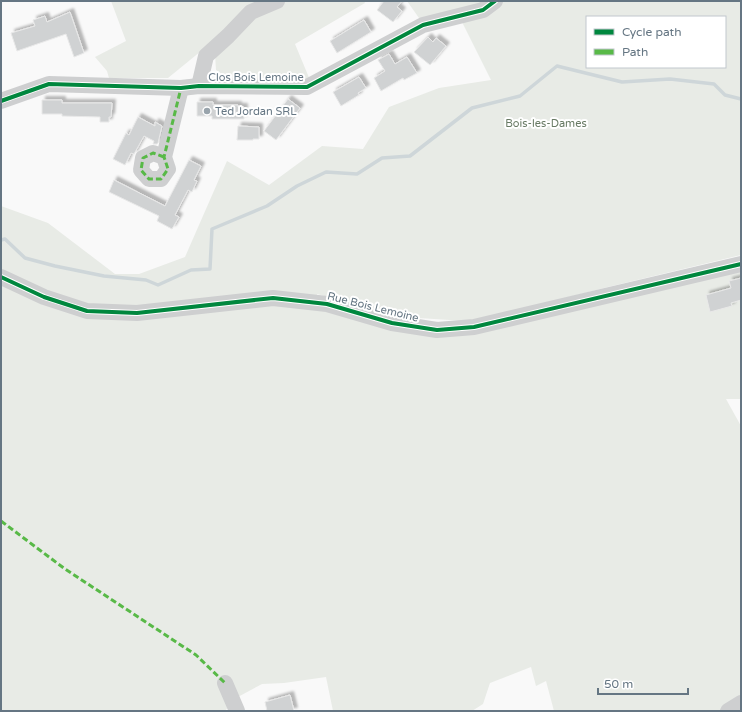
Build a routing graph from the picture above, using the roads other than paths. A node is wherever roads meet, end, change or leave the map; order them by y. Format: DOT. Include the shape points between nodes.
graph roads {
  1 [pos="277,1"];
  2 [pos="495,1"];
  3 [pos="198,86"];
  4 [pos="182,88"];
  5 [pos="1,101"];
  6 [pos="164,157"];
  7 [pos="741,264"];
  8 [pos="1,277"];
  9 [pos="225,683"];
  10 [pos="741,703"];
  11 [pos="237,711"];
  12 [pos="728,711"];
  1 -- 3 [label="street, Clos Bois Lemoine" via="251,12 206,56"];
  2 -- 3 [label="street, Clos Bois Lemoine" via="483,10 422,25 307,88"];
  3 -- 4 [label="street, Clos Bois Lemoine"];
  4 -- 5 [label="street, Clos Bois Lemoine" via="49,84"];
  4 -- 6 [label="street"];
  7 -- 8 [label="street, Rue Bois Lemoine" via="474,327 437,330 392,323 327,304 273,298 137,313 87,311 44,297"];
  9 -- 11 [label="street"];
  10 -- 12 [label="street"];
}
